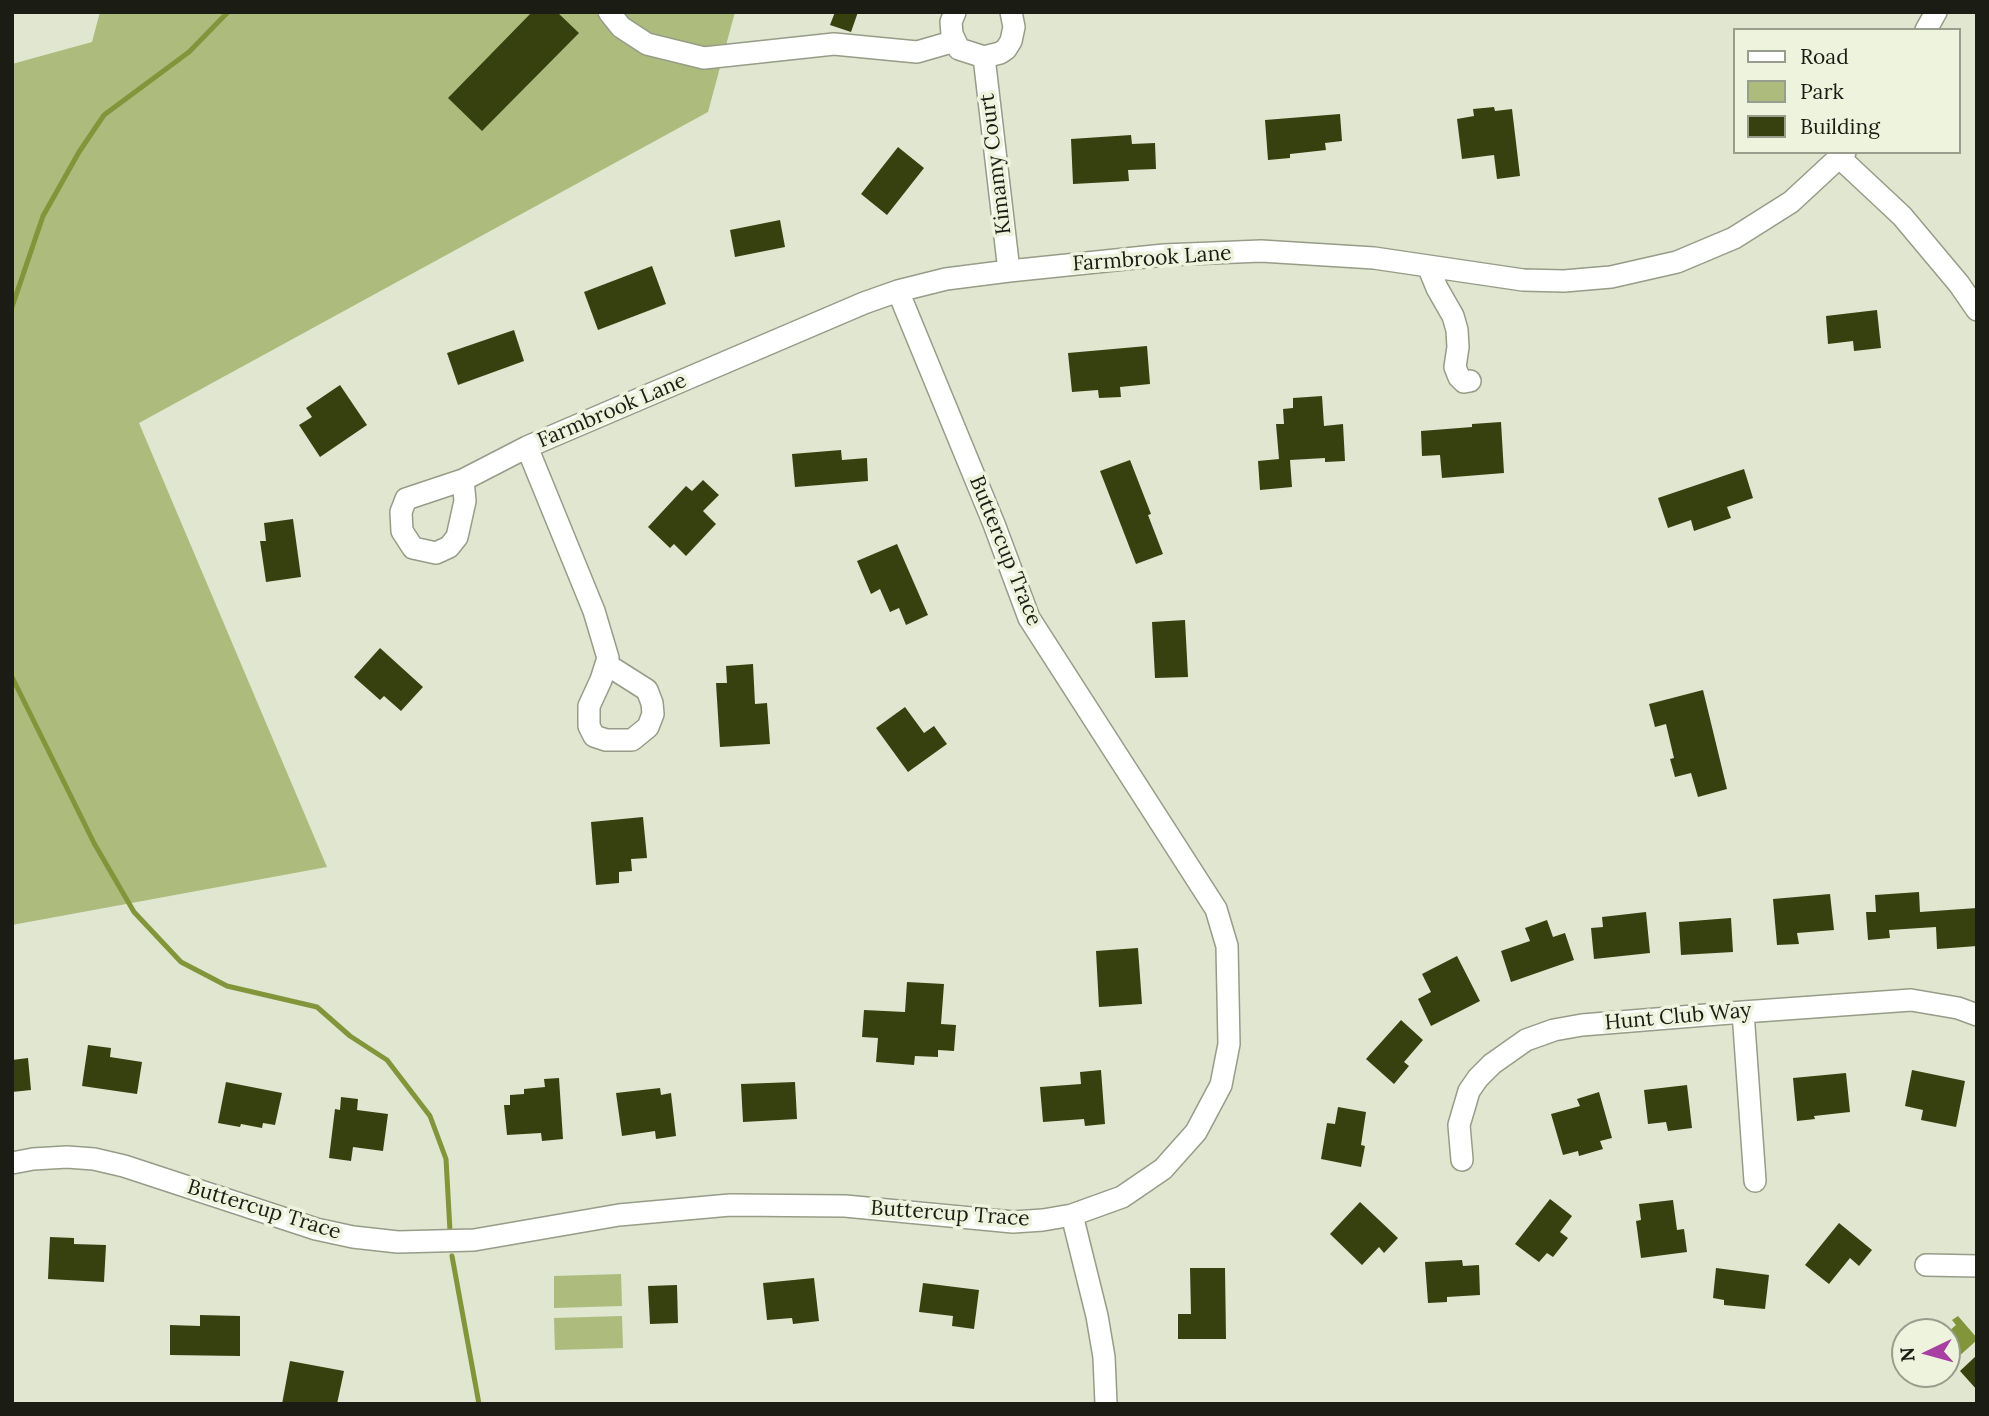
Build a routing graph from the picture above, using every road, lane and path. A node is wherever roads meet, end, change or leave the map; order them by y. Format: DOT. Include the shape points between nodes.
graph roads {
  1 [pos="609,12"];
  2 [pos="955,12"];
  3 [pos="1011,12"];
  4 [pos="1936,12"];
  5 [pos="1927,28"];
  6 [pos="955,41"];
  7 [pos="984,57"];
  8 [pos="1842,155"];
  9 [pos="1429,266"];
  10 [pos="1009,271"];
  11 [pos="898,291"];
  12 [pos="1977,310"];
  13 [pos="1469,381"];
  14 [pos="527,447"];
  15 [pos="463,480"];
  16 [pos="606,664"];
  17 [pos="1743,1012"];
  18 [pos="1977,1015"];
  19 [pos="1462,1160"];
  20 [pos="12,1163"];
  21 [pos="1755,1181"];
  22 [pos="1072,1215"];
  23 [pos="1926,1265"];
  24 [pos="1977,1266"];
  25 [pos="1106,1404"];
  1 -- 6 [label="street" via="621,27 647,44 704,58 834,44 917,52"];
  2 -- 6 [label="street" via="951,22"];
  3 -- 7 [label="street" via="1012,41 1000,53"];
  4 -- 5 [label="street"];
  6 -- 7 [label="street" via="959,49"];
  7 -- 10 [label="street, Kimamy Court"];
  8 -- 9 [label="street, Farmbrook Lane" via="1791,202 1734,238 1677,262 1611,277 1564,281 1523,280"];
  8 -- 12 [label="street" via="1902,216"];
  9 -- 10 [label="street, Farmbrook Lane" via="1261,251 1164,255"];
  9 -- 13 [label="street" via="1457,330 1455,366 1459,377"];
  10 -- 11 [label="street, Farmbrook Lane"];
  11 -- 14 [label="street, Farmbrook Lane"];
  11 -- 22 [label="street, Buttercup Trace" via="1029,618 1216,909 1227,946 1229,1044 1221,1085 1196,1132 1163,1169 1122,1197"];
  14 -- 15 [label="street, Farmbrook Lane"];
  14 -- 16 [label="street" via="594,611"];
  17 -- 18 [label="street, Hunt Club Way" via="1911,1000"];
  17 -- 19 [label="street, Hunt Club Way" via="1582,1025 1526,1040 1492,1064 1469,1091 1459,1125"];
  17 -- 21 [label="street"];
  20 -- 22 [label="street, Buttercup Trace" via="94,1159 316,1229 398,1242 474,1240 619,1215 730,1205 845,1206 1013,1222"];
  22 -- 25 [label="street" via="1097,1315"];
  23 -- 24 [label="street"];
}
